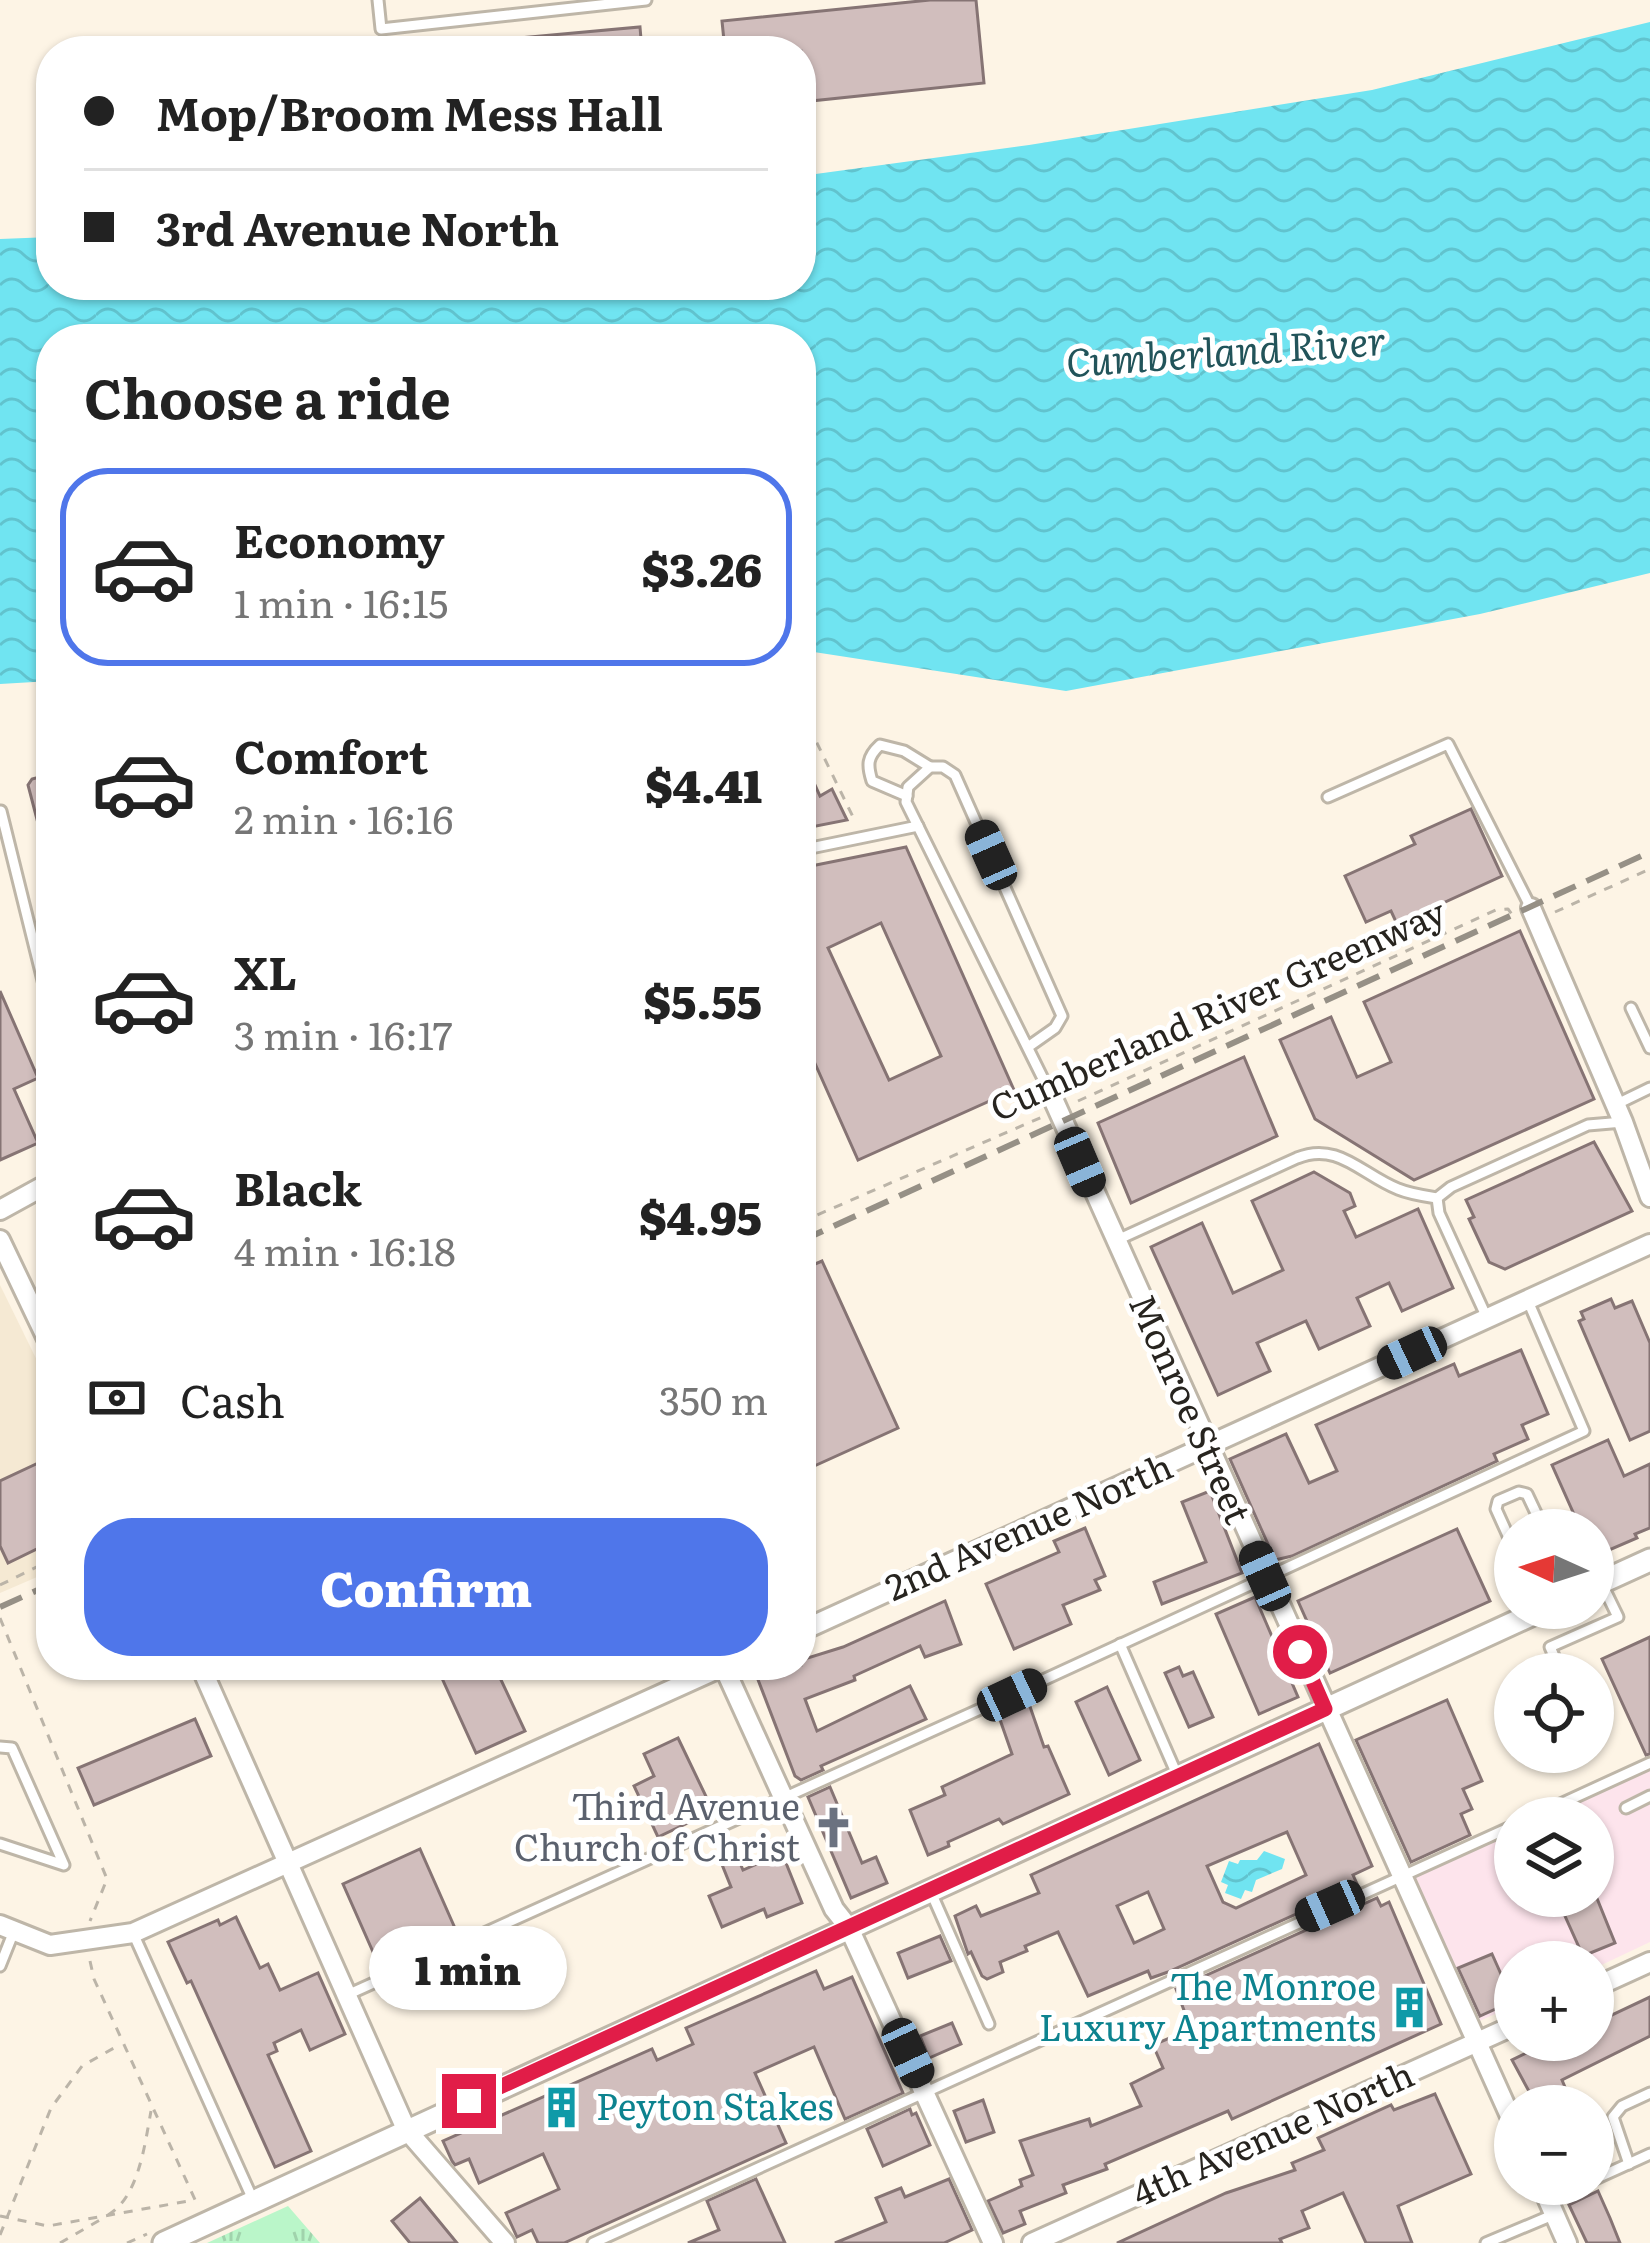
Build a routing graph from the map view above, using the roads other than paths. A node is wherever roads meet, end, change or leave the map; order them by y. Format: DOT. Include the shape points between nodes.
graph roads {
  1 [pos="378,0"];
  2 [pos="646,0"];
  3 [pos="930,766"];
  4 [pos="907,796"];
  5 [pos="1328,797"];
  6 [pos="1,811"];
  7 [pos="918,826"];
  8 [pos="816,847"];
  9 [pos="1533,914"];
  10 [pos="36,952"];
  11 [pos="1631,1008"];
  12 [pos="1028,1047"];
  13 [pos="1650,1048"];
  14 [pos="1650,1088"];
  15 [pos="1056,1106"];
  16 [pos="1619,1113"];
  17 [pos="36,1191"];
  18 [pos="1650,1197"];
  19 [pos="1437,1198"];
  20 [pos="0,1210"];
  21 [pos="0,1240"];
  22 [pos="1114,1242"];
  23 [pos="1650,1244"];
  24 [pos="1528,1300"];
  25 [pos="36,1316"];
  26 [pos="1487,1318"];
  27 [pos="1208,1446"];
  28 [pos="1496,1509"];
  29 [pos="1534,1509"];
  30 [pos="1650,1560"];
  31 [pos="1265,1576"];
  32 [pos="1614,1576"];
  33 [pos="816,1624"];
  34 [pos="1500,1629"];
  35 [pos="1591,1629"];
  36 [pos="1120,1644"];
  37 [pos="1553,1653"];
  38 [pos="207,1680"];
  39 [pos="691,1680"];
  40 [pos="731,1680"];
  41 [pos="1325,1709"];
  42 [pos="0,1747"];
  43 [pos="1650,1763"];
  44 [pos="1178,1777"];
  45 [pos="1650,1796"];
  46 [pos="1576,1797"];
  47 [pos="784,1798"];
  48 [pos="1626,1808"];
  49 [pos="1494,1835"];
  50 [pos="0,1844"];
  51 [pos="290,1864"];
  52 [pos="1403,1876"];
  53 [pos="930,1890"];
  54 [pos="7,1928"];
  55 [pos="849,1928"];
  56 [pos="133,1933"];
  57 [pos="1650,1961"];
  58 [pos="0,1966"];
  59 [pos="1614,1978"];
  60 [pos="347,1995"];
  61 [pos="989,2024"];
  62 [pos="1494,2035"];
  63 [pos="1477,2043"];
  64 [pos="1496,2085"];
  65 [pos="925,2090"];
  66 [pos="1650,2093"];
  67 [pos="406,2129"];
  68 [pos="1650,2154"];
  69 [pos="1629,2164"];
  70 [pos="1614,2171"];
  71 [pos="254,2203"];
  72 [pos="1541,2205"];
  73 [pos="1550,2205"];
  74 [pos="164,2243"];
  75 [pos="505,2243"];
  76 [pos="592,2243"];
  77 [pos="993,2243"];
  78 [pos="1032,2243"];
  79 [pos="1486,2243"];
  80 [pos="1567,2243"];
  1 -- 2 [label="lane" via="381,29"];
  3 -- 4 [label="lane"];
  3 -- 4 [label="lane" via="892,747 870,754 872,782"];
  3 -- 12 [label="lane" via="955,775 1062,1016"];
  4 -- 7 [label="lane, Monroe Street"];
  5 -- 9 [label="lane" via="1448,744"];
  6 -- 10 [label="lane"];
  7 -- 8 [label="lane"];
  7 -- 12 [label="lane, Monroe Street"];
  9 -- 16 [label="street"];
  11 -- 13 [label="lane"];
  12 -- 15 [label="lane, Monroe Street"];
  14 -- 16 [label="lane"];
  15 -- 22 [label="street, Monroe Street"];
  16 -- 18 [label="street"];
  16 -- 19 [label="lane"];
  17 -- 20 [label="street"];
  19 -- 22 [label="lane" via="1396,1189 1333,1154 1308,1153"];
  19 -- 26 [label="lane"];
  21 -- 25 [label="street"];
  22 -- 27 [label="street, Monroe Street"];
  23 -- 24 [label="street, 2nd Avenue North"];
  24 -- 26 [label="street, 2nd Avenue North"];
  24 -- 31 [label="lane" via="1584,1431"];
  26 -- 27 [label="street, 2nd Avenue North"];
  27 -- 31 [label="street, Monroe Street"];
  27 -- 33 [label="street, 2nd Avenue North"];
  28 -- 29 [label="lane" via="1519,1492"];
  30 -- 32 [label="street"];
  31 -- 36 [label="lane"];
  31 -- 41 [label="street, Monroe Street"];
  34 -- 41 [label="street"];
  35 -- 37 [label="lane" via="1550,1647"];
  36 -- 44 [label="lane"];
  36 -- 47 [label="lane"];
  38 -- 51 [label="street"];
  39 -- 51 [label="street"];
  40 -- 47 [label="street"];
  41 -- 44 [label="street"];
  41 -- 52 [label="street, Monroe Street"];
  42 -- 50 [label="lane" via="12,1748 64,1865"];
  43 -- 46 [label="lane"];
  44 -- 53 [label="street"];
  45 -- 48 [label="lane"];
  47 -- 55 [label="street"];
  47 -- 60 [label="lane"];
  49 -- 52 [label="lane"];
  51 -- 56 [label="street"];
  51 -- 60 [label="street"];
  52 -- 63 [label="street, Monroe Street"];
  52 -- 65 [label="lane"];
  53 -- 55 [label="street"];
  53 -- 61 [label="lane"];
  54 -- 56 [label="street" via="50,1945"];
  54 -- 58 [label="lane"];
  55 -- 65 [label="street"];
  55 -- 67 [label="street"];
  56 -- 71 [label="lane"];
  57 -- 59 [label="street"];
  60 -- 67 [label="street"];
  62 -- 63 [label="street, 4th Avenue North"];
  63 -- 64 [label="street, Monroe Street"];
  63 -- 78 [label="street, 4th Avenue North"];
  65 -- 76 [label="lane"];
  65 -- 77 [label="street"];
  66 -- 69 [label="lane" via="1613,2117"];
  67 -- 71 [label="street"];
  67 -- 75 [label="street"];
  68 -- 69 [label="lane"];
  69 -- 70 [label="lane"];
  71 -- 74 [label="street"];
  72 -- 79 [label="lane"];
  73 -- 80 [label="street"];
}
